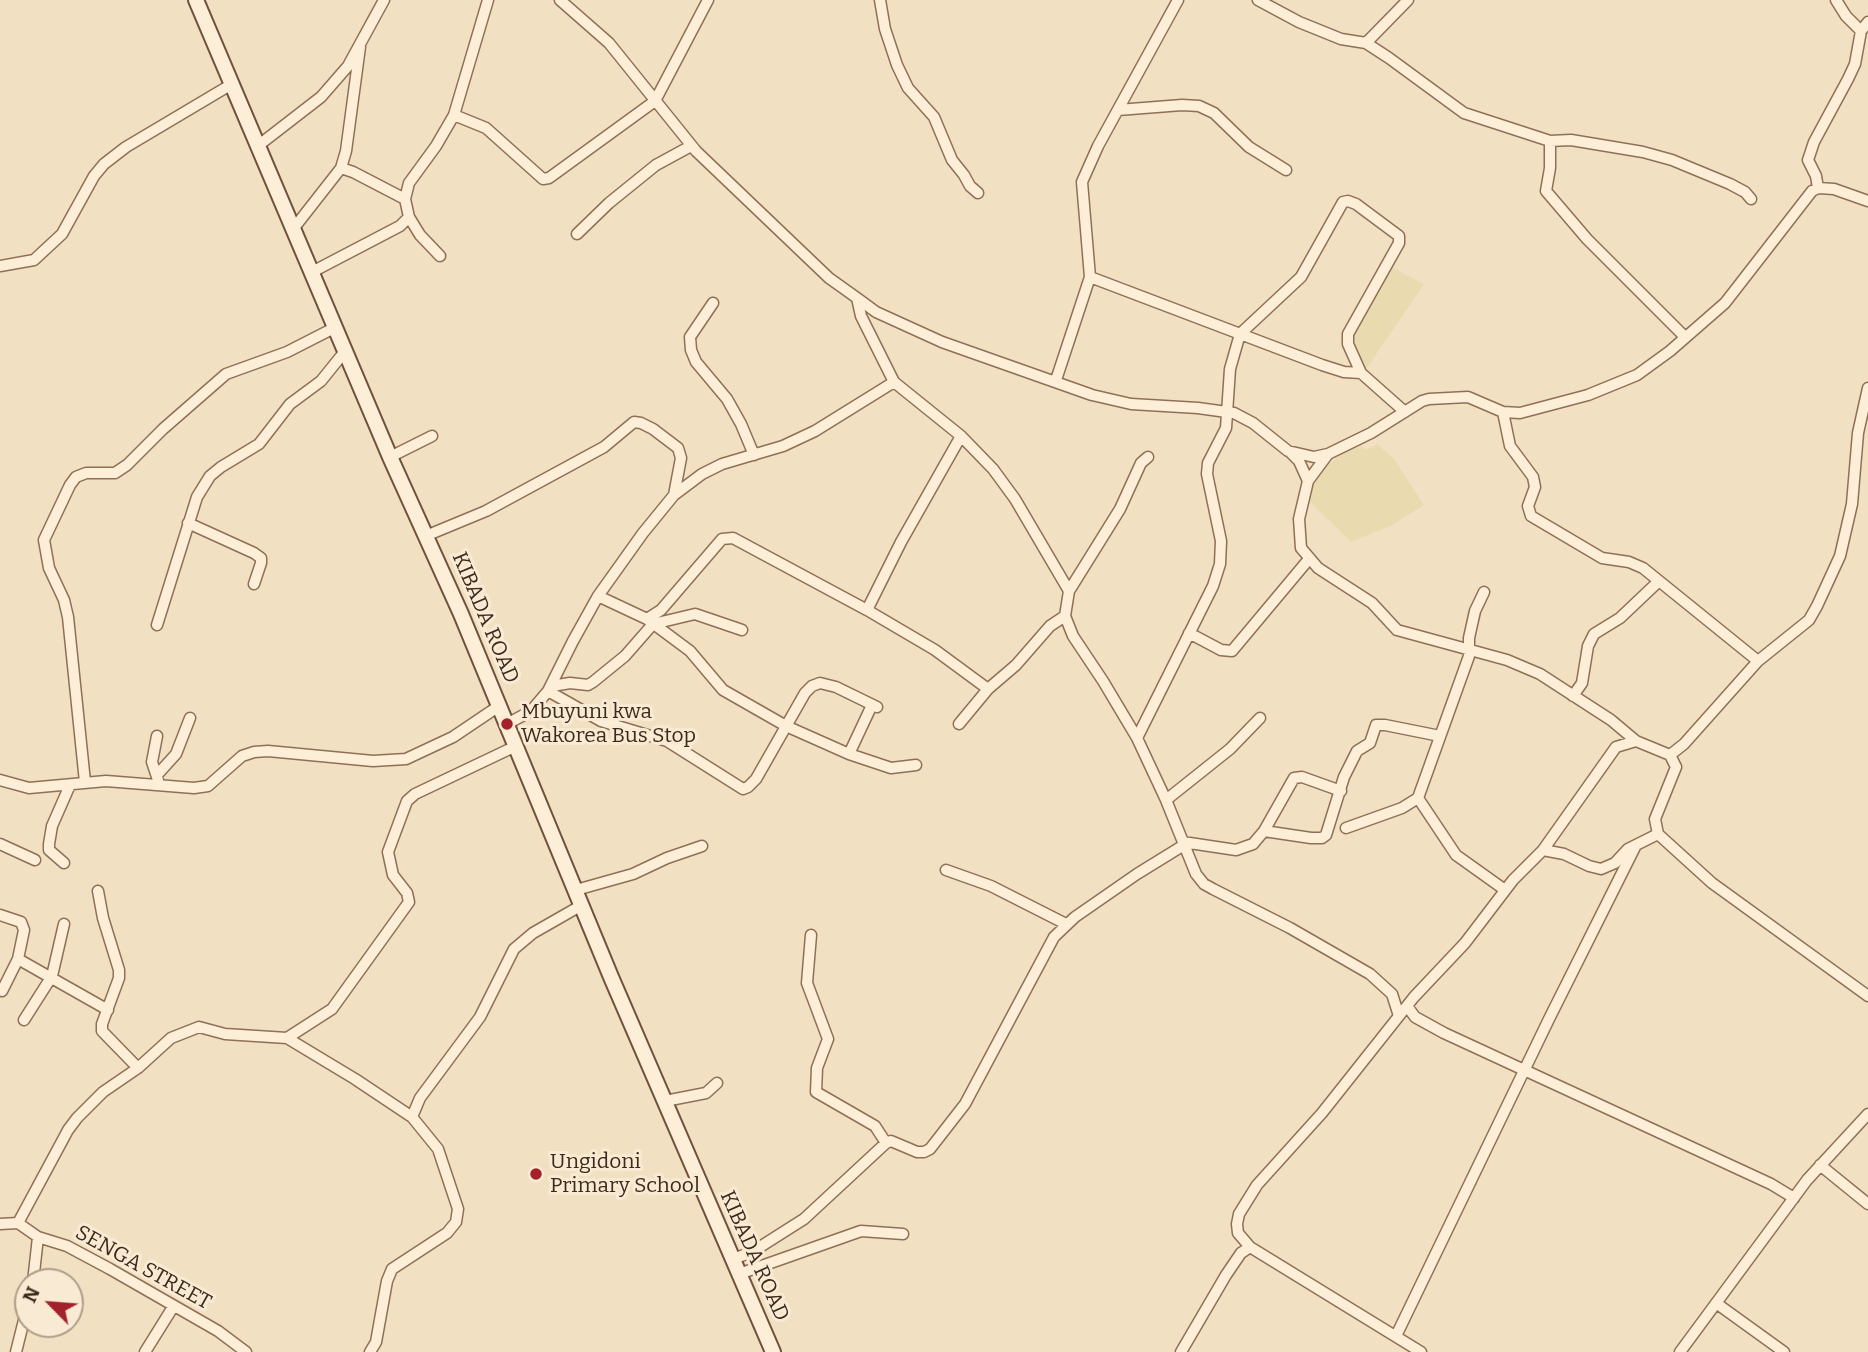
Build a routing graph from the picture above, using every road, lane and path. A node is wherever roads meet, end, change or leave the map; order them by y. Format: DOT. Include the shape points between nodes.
graph roads {
  1 [pos="196,0"];
  2 [pos="384,0"];
  3 [pos="488,0"];
  4 [pos="560,0"];
  5 [pos="708,0"];
  6 [pos="880,0"];
  7 [pos="1178,0"];
  8 [pos="1258,0"];
  9 [pos="1408,0"];
  10 [pos="1836,0"];
  11 [pos="1868,22"];
  12 [pos="1861,31"];
  13 [pos="1366,43"];
  14 [pos="360,47"];
  15 [pos="232,84"];
  16 [pos="655,101"];
  17 [pos="1118,110"];
  18 [pos="454,116"];
  19 [pos="1550,141"];
  20 [pos="259,145"];
  21 [pos="691,146"];
  22 [pos="341,168"];
  23 [pos="1286,170"];
  24 [pos="1818,188"];
  25 [pos="978,193"];
  26 [pos="405,199"];
  27 [pos="1751,199"];
  28 [pos="1868,201"];
  29 [pos="409,217"];
  30 [pos="294,228"];
  31 [pos="577,234"];
  32 [pos="440,256"];
  33 [pos="0,266"];
  34 [pos="312,272"];
  35 [pos="1090,277"];
  36 [pos="857,298"];
  37 [pos="713,303"];
  38 [pos="336,327"];
  39 [pos="1240,334"];
  40 [pos="1685,337"];
  41 [pos="346,350"];
  42 [pos="1361,373"];
  43 [pos="1056,380"];
  44 [pos="894,382"];
  45 [pos="1868,387"];
  46 [pos="1226,411"];
  47 [pos="1405,412"];
  48 [pos="1503,412"];
  49 [pos="432,436"];
  50 [pos="961,436"];
  51 [pos="1289,451"];
  52 [pos="1328,454"];
  53 [pos="1868,454"];
  54 [pos="754,455"];
  55 [pos="1856,456"];
  56 [pos="390,457"];
  57 [pos="1148,457"];
  58 [pos="1308,481"];
  59 [pos="674,495"];
  60 [pos="188,523"];
  61 [pos="428,536"];
  62 [pos="1309,559"];
  63 [pos="1659,581"];
  64 [pos="254,584"];
  65 [pos="1069,591"];
  66 [pos="1484,592"];
  67 [pos="598,596"];
  68 [pos="867,610"];
  69 [pos="1065,616"];
  70 [pos="650,621"];
  71 [pos="157,625"];
  72 [pos="742,630"];
  73 [pos="1189,633"];
  74 [pos="1469,648"];
  75 [pos="1758,661"];
  76 [pos="550,688"];
  77 [pos="988,689"];
  78 [pos="1573,696"];
  79 [pos="499,706"];
  80 [pos="190,718"];
  81 [pos="1260,718"];
  82 [pos="508,724"];
  83 [pos="959,724"];
  84 [pos="786,726"];
  85 [pos="157,736"];
  86 [pos="1440,736"];
  87 [pos="1137,738"];
  88 [pos="1636,741"];
  89 [pos="516,746"];
  90 [pos="849,754"];
  91 [pos="1670,755"];
  92 [pos="916,765"];
  93 [pos="0,780"];
  94 [pos="158,780"];
  95 [pos="85,782"];
  96 [pos="70,785"];
  97 [pos="1341,791"];
  98 [pos="1418,798"];
  99 [pos="1166,800"];
  100 [pos="1346,828"];
  101 [pos="1264,831"];
  102 [pos="1658,834"];
  103 [pos="0,844"];
  104 [pos="1183,844"];
  105 [pos="1636,845"];
  106 [pos="702,846"];
  107 [pos="1544,850"];
  108 [pos="35,860"];
  109 [pos="65,863"];
  110 [pos="946,870"];
  111 [pos="576,890"];
  112 [pos="1505,890"];
  113 [pos="98,891"];
  114 [pos="582,905"];
  115 [pos="0,915"];
  116 [pos="1066,924"];
  117 [pos="64,925"];
  118 [pos="811,935"];
  119 [pos="18,959"];
  120 [pos="51,976"];
  121 [pos="2,991"];
  122 [pos="1392,994"];
  123 [pos="1868,996"];
  124 [pos="1414,997"];
  125 [pos="1407,1006"];
  126 [pos="108,1010"];
  127 [pos="1399,1016"];
  128 [pos="24,1020"];
  129 [pos="287,1038"];
  130 [pos="138,1068"];
  131 [pos="1524,1070"];
  132 [pos="717,1083"];
  133 [pos="665,1101"];
  134 [pos="1868,1114"];
  135 [pos="412,1118"];
  136 [pos="886,1143"];
  137 [pos="1820,1165"];
  138 [pos="1794,1198"];
  139 [pos="1868,1204"];
  140 [pos="18,1223"];
  141 [pos="0,1224"];
  142 [pos="903,1234"];
  143 [pos="38,1237"];
  144 [pos="1250,1247"];
  145 [pos="733,1259"];
  146 [pos="35,1268"];
  147 [pos="739,1274"];
  148 [pos="1716,1304"];
  149 [pos="173,1307"];
  150 [pos="1396,1336"];
  151 [pos="145,1352"];
  152 [pos="246,1352"];
  153 [pos="370,1352"];
  154 [pos="773,1352"];
  155 [pos="1181,1352"];
  156 [pos="1421,1352"];
  157 [pos="1680,1352"];
  158 [pos="1784,1352"];
  1 -- 15 [label="main road, KIBADA ROAD"];
  2 -- 14 [label="street"];
  3 -- 18 [label="street"];
  4 -- 16 [label="street" via="609,43"];
  5 -- 16 [label="street"];
  6 -- 25 [label="street" via="885,29 908,88 934,117 952,160"];
  7 -- 17 [label="street"];
  8 -- 13 [label="street" via="1299,22"];
  9 -- 13 [label="street"];
  10 -- 12 [label="street"];
  11 -- 12 [label="street"];
  12 -- 24 [label="street" via="1855,64 1808,160"];
  13 -- 19 [label="street" via="1464,113"];
  14 -- 20 [label="street" via="321,97"];
  14 -- 22 [label="street"];
  15 -- 20 [label="main road, KIBADA ROAD"];
  15 -- 33 [label="street" via="104,164 62,234 34,260"];
  16 -- 18 [label="street" via="543,179 486,128"];
  16 -- 21 [label="street"];
  17 -- 23 [label="street" via="1199,106"];
  17 -- 35 [label="street" via="1082,182"];
  18 -- 26 [label="street" via="409,183"];
  19 -- 27 [label="street" via="1572,140 1672,160 1730,184"];
  19 -- 40 [label="street" via="1546,191"];
  20 -- 30 [label="main road, KIBADA ROAD"];
  21 -- 31 [label="street" via="656,165"];
  21 -- 36 [label="street" via="829,278"];
  22 -- 26 [label="street"];
  22 -- 30 [label="street"];
  24 -- 28 [label="street"];
  24 -- 40 [label="street" via="1725,303"];
  26 -- 29 [label="street"];
  29 -- 32 [label="street"];
  29 -- 34 [label="street"];
  30 -- 34 [label="main road, KIBADA ROAD"];
  34 -- 38 [label="main road, KIBADA ROAD"];
  35 -- 39 [label="street"];
  35 -- 43 [label="street"];
  36 -- 43 [label="street" via="876,312 942,342"];
  36 -- 44 [label="street" via="860,316"];
  37 -- 54 [label="street" via="690,337 691,350 727,399"];
  38 -- 41 [label="main road, KIBADA ROAD"];
  38 -- 95 [label="street" via="287,352 226,373 127,466 115,472 86,473 70,485 44,540 49,568 68,617"];
  39 -- 42 [label="street" via="1322,365"];
  39 -- 42 [label="street" via="1301,277 1343,202 1348,201 1399,236 1348,334"];
  39 -- 46 [label="street" via="1230,369"];
  40 -- 48 [label="street" via="1637,375 1609,388 1520,414"];
  41 -- 56 [label="main road, KIBADA ROAD"];
  41 -- 60 [label="street" via="321,381 290,404 259,444 210,476"];
  42 -- 47 [label="street"];
  43 -- 46 [label="street" via="1131,404"];
  44 -- 50 [label="street"];
  44 -- 54 [label="street" via="814,430"];
  45 -- 55 [label="street"];
  46 -- 51 [label="street" via="1253,423"];
  46 -- 73 [label="street" via="1226,428 1207,474 1221,541 1220,564"];
  47 -- 48 [label="street" via="1429,399 1468,397"];
  47 -- 52 [label="street"];
  48 -- 63 [label="street" via="1510,446 1533,477 1535,486 1528,506 1531,516 1602,558 1629,562"];
  49 -- 56 [label="street"];
  50 -- 65 [label="street" via="1005,484"];
  50 -- 68 [label="street"];
  51 -- 52 [label="street" via="1314,457"];
  51 -- 58 [label="street"];
  52 -- 58 [label="street"];
  53 -- 55 [label="street"];
  54 -- 59 [label="street" via="722,464"];
  55 -- 75 [label="street" via="1852,504 1840,556 1817,606 1809,620"];
  56 -- 61 [label="main road, KIBADA ROAD"];
  57 -- 65 [label="street"];
  58 -- 62 [label="street" via="1299,533 1301,548"];
  59 -- 61 [label="street" via="681,457 678,448 653,429 634,422 604,447 486,511"];
  59 -- 67 [label="street"];
  60 -- 64 [label="street" via="261,558"];
  60 -- 71 [label="street"];
  61 -- 79 [label="main road, KIBADA ROAD"];
  62 -- 73 [label="street" via="1232,651"];
  62 -- 74 [label="street" via="1372,603 1397,630"];
  63 -- 75 [label="street"];
  63 -- 78 [label="street" via="1620,618 1594,634 1582,683"];
  65 -- 69 [label="street"];
  66 -- 74 [label="street" via="1475,611"];
  67 -- 70 [label="street"];
  67 -- 76 [label="street"];
  68 -- 70 [label="street" via="733,538 722,539"];
  68 -- 77 [label="street" via="935,650"];
  69 -- 77 [label="street"];
  69 -- 87 [label="street"];
  70 -- 72 [label="street" via="695,614"];
  70 -- 76 [label="street" via="625,656 593,682"];
  70 -- 84 [label="street" via="690,652 723,690"];
  73 -- 87 [label="street"];
  74 -- 78 [label="street" via="1540,674"];
  74 -- 86 [label="street"];
  75 -- 91 [label="street"];
  76 -- 82 [label="street" via="531,711"];
  76 -- 84 [label="street" via="601,721 667,741 743,789 756,779"];
  77 -- 83 [label="street"];
  78 -- 88 [label="street"];
  79 -- 82 [label="main road, KIBADA ROAD"];
  79 -- 94 [label="street" via="453,737 407,759 373,761 254,752 242,756 208,786 194,788"];
  80 -- 94 [label="street" via="176,754"];
  81 -- 99 [label="street" via="1230,749"];
  82 -- 89 [label="main road, KIBADA ROAD"];
  84 -- 90 [label="street"];
  84 -- 90 [label="street" via="812,687 820,683 836,687 875,706"];
  85 -- 94 [label="street" via="152,762"];
  86 -- 97 [label="street" via="1376,725 1370,743 1357,751"];
  86 -- 98 [label="street"];
  87 -- 99 [label="street"];
  88 -- 91 [label="street"];
  88 -- 107 [label="street" via="1616,747"];
  89 -- 111 [label="main road, KIBADA ROAD"];
  89 -- 129 [label="street" via="407,801 388,852 393,875 407,894 407,908 332,1009"];
  90 -- 92 [label="street" via="891,768"];
  91 -- 102 [label="street" via="1676,767 1655,819"];
  93 -- 96 [label="street" via="29,788"];
  94 -- 95 [label="street"];
  95 -- 96 [label="street"];
  96 -- 109 [label="street" via="49,844 49,850"];
  97 -- 101 [label="street" via="1322,838"];
  97 -- 101 [label="street" via="1302,776 1294,778"];
  98 -- 100 [label="street"];
  98 -- 112 [label="street" via="1456,855"];
  99 -- 104 [label="street"];
  101 -- 104 [label="street" via="1252,844 1236,850"];
  102 -- 105 [label="street"];
  102 -- 123 [label="street" via="1712,883"];
  103 -- 108 [label="street"];
  104 -- 116 [label="street"];
  104 -- 122 [label="street" via="1204,884 1351,961"];
  105 -- 107 [label="street" via="1601,869"];
  105 -- 131 [label="street"];
  106 -- 111 [label="street" via="633,874"];
  107 -- 112 [label="street"];
  110 -- 116 [label="street" via="991,886"];
  111 -- 114 [label="main road, KIBADA ROAD"];
  112 -- 124 [label="street" via="1465,943"];
  113 -- 126 [label="street" via="119,970"];
  114 -- 133 [label="main road, KIBADA ROAD"];
  114 -- 135 [label="street" via="514,949 480,1017 420,1098"];
  115 -- 119 [label="street" via="21,922 24,930"];
  116 -- 136 [label="street" via="1043,953 965,1104 930,1149 917,1152"];
  117 -- 120 [label="street"];
  118 -- 136 [label="street" via="807,984 828,1039 817,1068 816,1093 875,1126"];
  119 -- 120 [label="street"];
  119 -- 121 [label="street"];
  120 -- 126 [label="street"];
  120 -- 128 [label="street"];
  122 -- 124 [label="street"];
  122 -- 127 [label="street"];
  124 -- 125 [label="street"];
  125 -- 127 [label="street"];
  125 -- 131 [label="street" via="1415,1017 1444,1033"];
  126 -- 130 [label="street" via="102,1031"];
  127 -- 144 [label="street" via="1257,1185 1239,1214 1238,1233"];
  129 -- 130 [label="street" via="225,1034 199,1027 171,1038"];
  129 -- 135 [label="street"];
  130 -- 140 [label="street" via="103,1092 72,1124"];
  131 -- 138 [label="street"];
  131 -- 150 [label="street"];
  132 -- 133 [label="street" via="706,1093"];
  133 -- 145 [label="main road, KIBADA ROAD"];
  134 -- 137 [label="street"];
  135 -- 153 [label="street" via="438,1149 458,1216 447,1233 392,1269"];
  136 -- 145 [label="street" via="804,1219"];
  137 -- 138 [label="street"];
  137 -- 139 [label="street"];
  138 -- 148 [label="street"];
  140 -- 141 [label="street"];
  140 -- 143 [label="street, SENGA STREET"];
  142 -- 147 [label="street" via="861,1231"];
  143 -- 146 [label="street"];
  143 -- 149 [label="street, SENGA STREET" via="67,1246"];
  144 -- 150 [label="street"];
  144 -- 155 [label="street" via="1226,1275"];
  145 -- 147 [label="main road, KIBADA ROAD"];
  147 -- 154 [label="main road, KIBADA ROAD"];
  148 -- 157 [label="street"];
  148 -- 158 [label="street"];
  149 -- 151 [label="street"];
  149 -- 152 [label="street, SENGA STREET"];
  150 -- 156 [label="street"];
}
